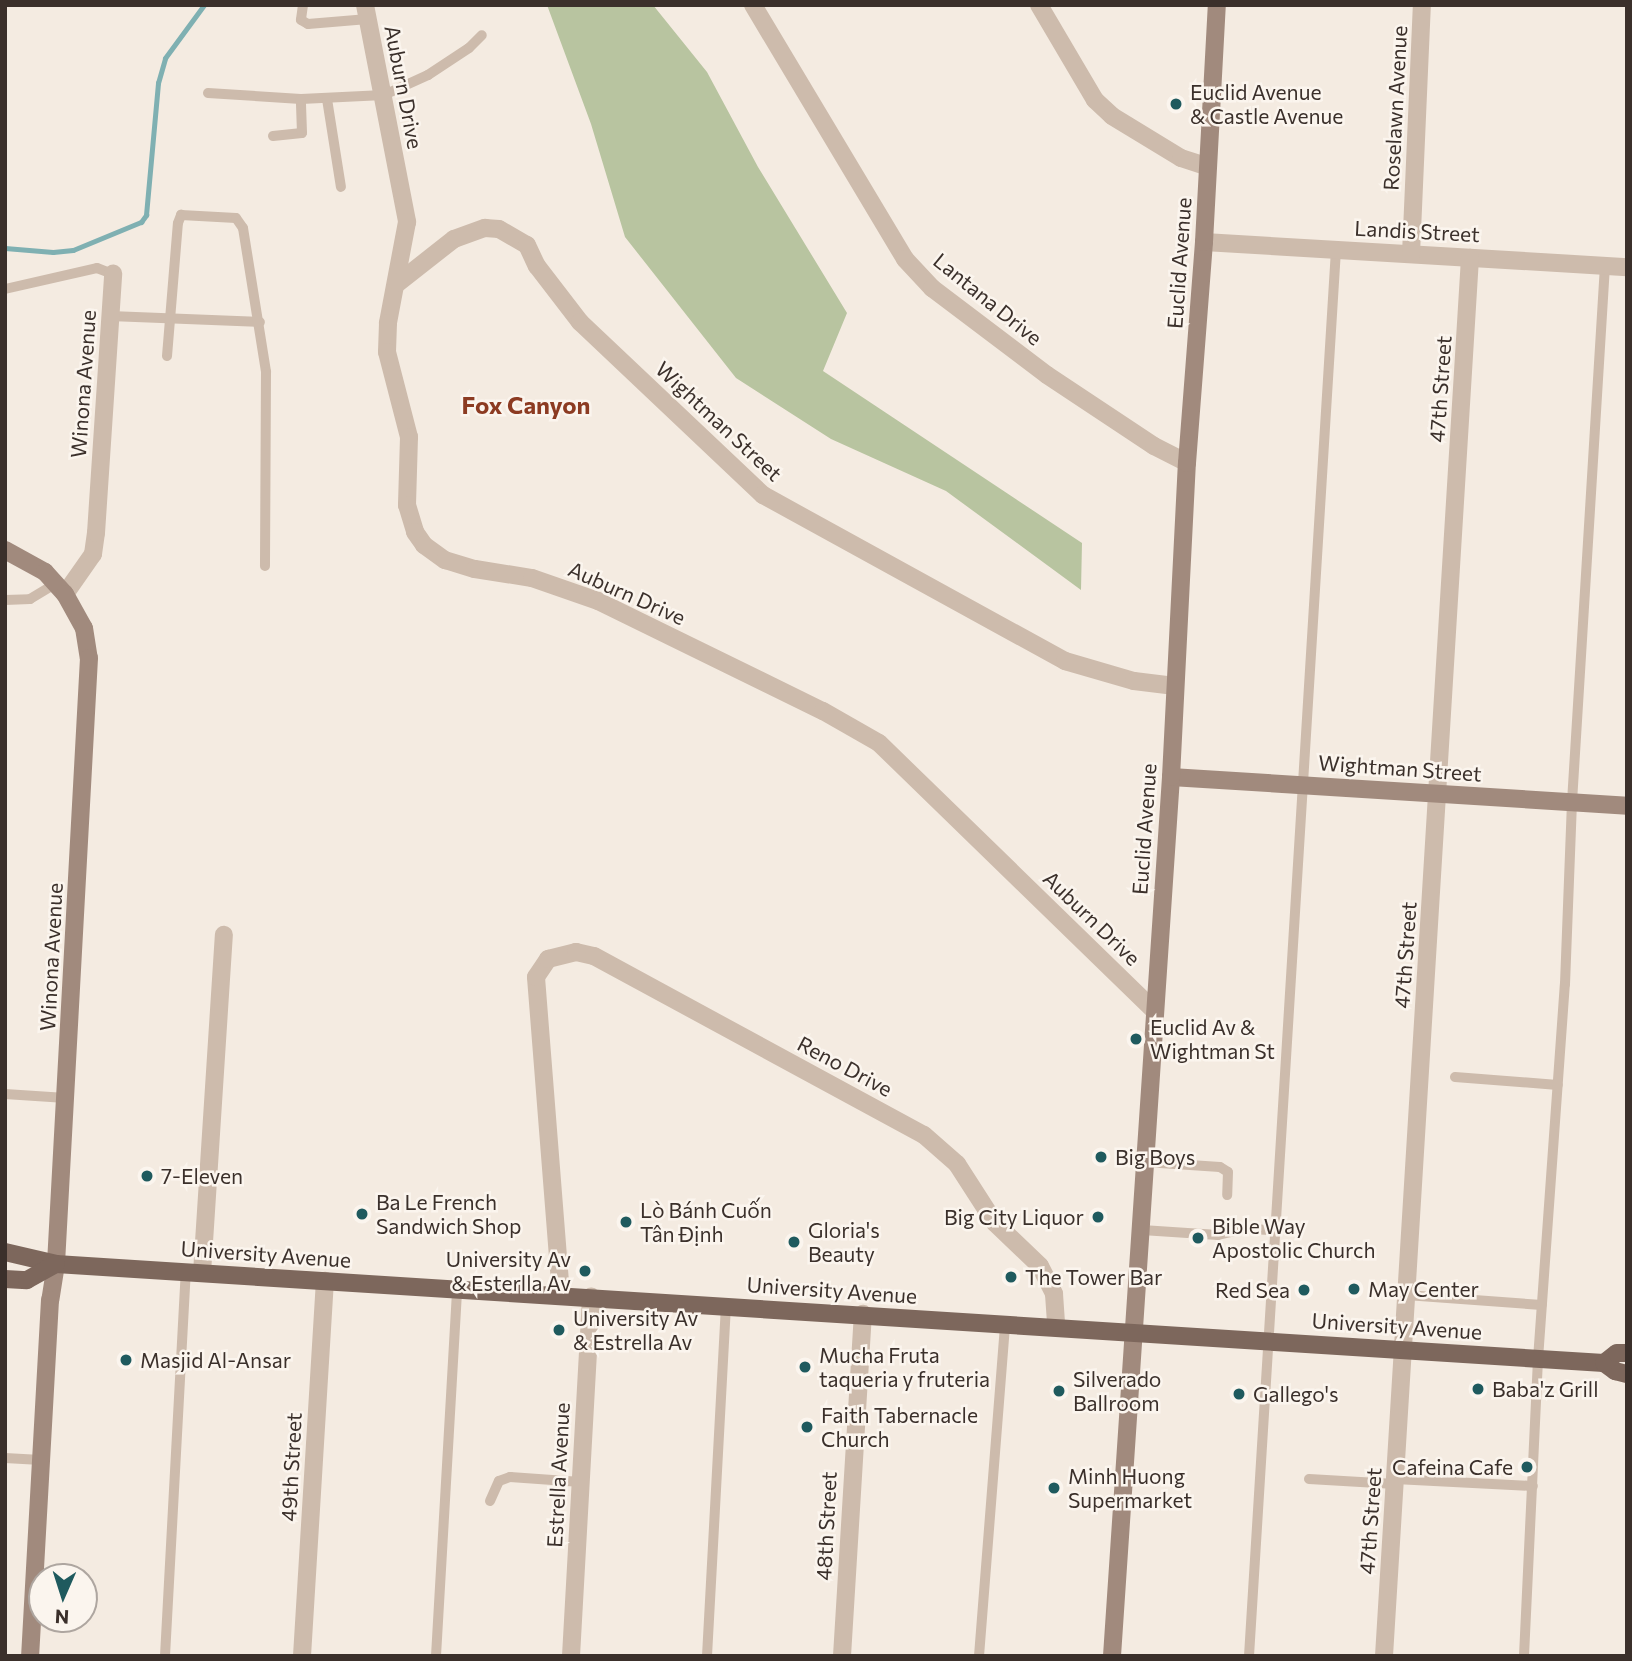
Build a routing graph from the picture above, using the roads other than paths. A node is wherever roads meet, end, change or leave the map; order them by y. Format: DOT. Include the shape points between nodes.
graph roads {
  1 [pos="303,5"];
  2 [pos="753,5"];
  3 [pos="1039,5"];
  4 [pos="1217,5"];
  5 [pos="1422,5"];
  6 [pos="366,12"];
  7 [pos="482,35"];
  8 [pos="208,93"];
  9 [pos="384,95"];
  10 [pos="301,99"];
  11 [pos="327,99"];
  12 [pos="273,136"];
  13 [pos="1208,167"];
  14 [pos="341,187"];
  15 [pos="1204,242"];
  16 [pos="1336,249"];
  17 [pos="1411,254"];
  18 [pos="1471,258"];
  19 [pos="1605,266"];
  20 [pos="1627,267"];
  21 [pos="113,274"];
  22 [pos="398,283"];
  23 [pos="5,289"];
  24 [pos="110,316"];
  25 [pos="170,317"];
  26 [pos="260,322"];
  27 [pos="167,356"];
  28 [pos="1187,463"];
  29 [pos="5,550"];
  30 [pos="265,566"];
  31 [pos="61,588"];
  32 [pos="5,600"];
  33 [pos="1175,686"];
  34 [pos="1171,777"];
  35 [pos="1303,785"];
  36 [pos="1437,793"];
  37 [pos="1572,802"];
  38 [pos="1627,806"];
  39 [pos="224,935"];
  40 [pos="1155,1011"];
  41 [pos="1455,1077"];
  42 [pos="1558,1085"];
  43 [pos="5,1094"];
  44 [pos="66,1098"];
  45 [pos="1145,1162"];
  46 [pos="1227,1195"];
  47 [pos="1142,1230"];
  48 [pos="1275,1230"];
  49 [pos="5,1252"];
  50 [pos="56,1264"];
  51 [pos="194,1273"];
  52 [pos="5,1279"];
  53 [pos="325,1280"];
  54 [pos="457,1289"];
  55 [pos="561,1295"];
  56 [pos="1406,1295"];
  57 [pos="591,1297"];
  58 [pos="1542,1305"];
  59 [pos="726,1306"];
  60 [pos="863,1314"];
  61 [pos="1005,1323"];
  62 [pos="1056,1326"];
  63 [pos="1135,1331"];
  64 [pos="1268,1341"];
  65 [pos="1403,1350"];
  66 [pos="1627,1353"];
  67 [pos="1538,1359"];
  68 [pos="1604,1363"];
  69 [pos="1627,1374"];
  70 [pos="5,1458"];
  71 [pos="41,1460"];
  72 [pos="1309,1479"];
  73 [pos="1395,1481"];
  74 [pos="581,1482"];
  75 [pos="1533,1486"];
  76 [pos="490,1501"];
  77 [pos="30,1656"];
  78 [pos="165,1656"];
  79 [pos="302,1656"];
  80 [pos="436,1656"];
  81 [pos="570,1656"];
  82 [pos="707,1656"];
  83 [pos="842,1656"];
  84 [pos="979,1656"];
  85 [pos="1112,1656"];
  86 [pos="1249,1656"];
  87 [pos="1384,1656"];
  88 [pos="1524,1656"];
  1 -- 6 [label="lane" via="301,20 309,24"];
  2 -- 28 [label="street, Lantana Drive" via="905,260 932,288 1046,375"];
  3 -- 13 [label="street" via="1096,100 1112,116 1181,158"];
  4 -- 13 [label="main road, Euclid Avenue"];
  5 -- 17 [label="street, Roselawn Avenue"];
  6 -- 9 [label="street, Auburn Drive"];
  7 -- 9 [label="lane" via="428,75"];
  8 -- 10 [label="lane"];
  9 -- 11 [label="lane"];
  9 -- 22 [label="street, Auburn Drive" via="407,222"];
  10 -- 11 [label="lane"];
  10 -- 12 [label="lane" via="302,133"];
  11 -- 14 [label="lane"];
  13 -- 15 [label="main road, Euclid Avenue"];
  15 -- 16 [label="street, Landis Street"];
  15 -- 28 [label="main road, Euclid Avenue"];
  16 -- 17 [label="street, Landis Street"];
  16 -- 35 [label="lane"];
  17 -- 18 [label="street, Landis Street"];
  18 -- 19 [label="street, Landis Street"];
  18 -- 36 [label="street, 47th Street"];
  19 -- 20 [label="street, Landis Street"];
  19 -- 37 [label="lane"];
  21 -- 23 [label="lane" via="97,268"];
  21 -- 24 [label="street, Winona Avenue"];
  22 -- 33 [label="street, Wightman Street" via="454,239 485,228 499,229 527,245 537,267 580,322 763,495 1065,661 1134,681"];
  22 -- 40 [label="street, Auburn Drive" via="388,323 387,352 409,437 407,505 424,545 455,563 532,578 598,601 879,743"];
  24 -- 25 [label="lane"];
  24 -- 31 [label="street, Winona Avenue" via="95,544 93,555"];
  25 -- 26 [label="lane"];
  25 -- 26 [label="lane" via="178,223 181,215 188,214 240,220"];
  25 -- 27 [label="lane"];
  26 -- 30 [label="lane" via="266,372"];
  28 -- 33 [label="main road, Euclid Avenue"];
  29 -- 31 [label="main road" via="32,562"];
  31 -- 32 [label="lane" via="30,599"];
  31 -- 44 [label="main road, Winona Avenue" via="83,628 89,658"];
  33 -- 34 [label="main road, Euclid Avenue"];
  34 -- 35 [label="main road, Wightman Street"];
  34 -- 40 [label="main road, Euclid Avenue"];
  35 -- 36 [label="main road, Wightman Street"];
  35 -- 48 [label="lane"];
  36 -- 37 [label="main road, Wightman Street"];
  36 -- 56 [label="street, 47th Street"];
  37 -- 38 [label="main road, Wightman Street"];
  37 -- 42 [label="lane"];
  39 -- 51 [label="street"];
  40 -- 45 [label="main road, Euclid Avenue"];
  41 -- 42 [label="lane"];
  42 -- 58 [label="lane"];
  43 -- 44 [label="lane"];
  44 -- 50 [label="main road, Winona Avenue"];
  45 -- 46 [label="lane" via="1220,1167 1228,1172"];
  45 -- 47 [label="main road, Euclid Avenue"];
  47 -- 48 [label="lane" via="1218,1235 1244,1229"];
  47 -- 63 [label="main road, Euclid Avenue"];
  48 -- 64 [label="lane"];
  49 -- 50 [label="main road, University Avenue"];
  50 -- 51 [label="main road, University Avenue"];
  50 -- 52 [label="main road" via="27,1280"];
  50 -- 71 [label="main road, Winona Avenue"];
  51 -- 53 [label="main road, University Avenue"];
  51 -- 78 [label="lane"];
  53 -- 54 [label="main road, University Avenue"];
  53 -- 79 [label="street, 49th Street"];
  54 -- 55 [label="main road, University Avenue"];
  54 -- 80 [label="lane"];
  55 -- 57 [label="main road, University Avenue"];
  55 -- 62 [label="street, Reno Drive" via="536,977 548,959 576,952 594,956 924,1135 957,1164 995,1223 1040,1266 1054,1294"];
  56 -- 58 [label="lane"];
  56 -- 65 [label="street, 47th Street"];
  57 -- 59 [label="main road, University Avenue"];
  57 -- 74 [label="street, Estrella Avenue"];
  58 -- 67 [label="lane"];
  59 -- 60 [label="main road, University Avenue"];
  59 -- 82 [label="lane"];
  60 -- 61 [label="main road, University Avenue"];
  60 -- 83 [label="street, 48th Street"];
  61 -- 62 [label="main road, University Avenue"];
  61 -- 84 [label="lane"];
  62 -- 63 [label="main road, University Avenue"];
  63 -- 64 [label="main road, University Avenue"];
  63 -- 85 [label="main road, Euclid Avenue"];
  64 -- 65 [label="main road, University Avenue"];
  64 -- 86 [label="lane"];
  65 -- 67 [label="main road, University Avenue"];
  65 -- 73 [label="street, 47th Street"];
  66 -- 68 [label="main road, University Avenue" via="1617,1353"];
  67 -- 68 [label="main road, University Avenue"];
  67 -- 75 [label="lane"];
  68 -- 69 [label="main road, University Avenue"];
  70 -- 71 [label="lane"];
  71 -- 77 [label="main road, Winona Avenue"];
  72 -- 73 [label="lane"];
  73 -- 75 [label="lane"];
  73 -- 87 [label="street, 47th Street"];
  74 -- 76 [label="lane" via="510,1477 499,1481"];
  74 -- 81 [label="street, Estrella Avenue"];
  75 -- 88 [label="lane"];
}
